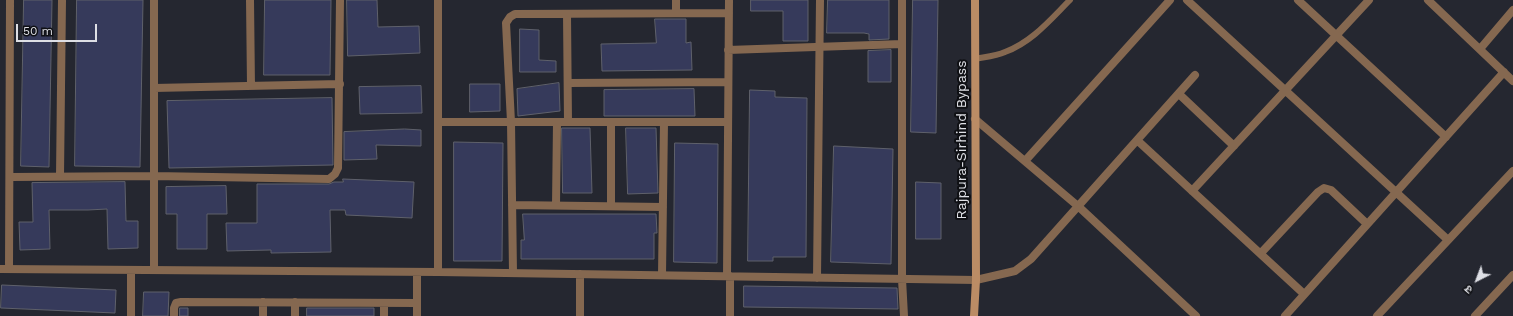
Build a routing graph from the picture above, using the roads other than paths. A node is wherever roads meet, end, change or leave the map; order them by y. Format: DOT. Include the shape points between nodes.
graph roads {
  1 [pos="10,0"];
  2 [pos="62,0"];
  3 [pos="154,0"];
  4 [pos="250,0"];
  5 [pos="340,0"];
  6 [pos="438,0"];
  7 [pos="676,0"];
  8 [pos="729,0"];
  9 [pos="820,0"];
  10 [pos="902,0"];
  11 [pos="975,0"];
  12 [pos="1070,0"];
  13 [pos="1170,0"];
  14 [pos="1187,0"];
  15 [pos="1298,0"];
  16 [pos="1369,0"];
  17 [pos="1428,0"];
  18 [pos="1513,10"];
  19 [pos="676,13"];
  20 [pos="729,13"];
  21 [pos="567,14"];
  22 [pos="1336,35"];
  23 [pos="902,44"];
  24 [pos="819,47"];
  25 [pos="1480,49"];
  26 [pos="728,50"];
  27 [pos="975,59"];
  28 [pos="1504,72"];
  29 [pos="1195,75"];
  30 [pos="1513,81"];
  31 [pos="728,82"];
  32 [pos="568,83"];
  33 [pos="340,84"];
  34 [pos="251,86"];
  35 [pos="154,88"];
  36 [pos="1285,91"];
  37 [pos="1179,94"];
  38 [pos="975,119"];
  39 [pos="438,122"];
  40 [pos="511,122"];
  41 [pos="557,122"];
  42 [pos="568,122"];
  43 [pos="611,122"];
  44 [pos="664,122"];
  45 [pos="728,122"];
  46 [pos="1446,137"];
  47 [pos="1138,141"];
  48 [pos="1234,146"];
  49 [pos="1025,161"];
  50 [pos="1513,171"];
  51 [pos="60,176"];
  52 [pos="154,176"];
  53 [pos="11,177"];
  54 [pos="1192,191"];
  55 [pos="1396,193"];
  56 [pos="512,205"];
  57 [pos="556,205"];
  58 [pos="611,206"];
  59 [pos="663,207"];
  60 [pos="1079,207"];
  61 [pos="1366,224"];
  62 [pos="1448,240"];
  63 [pos="1261,253"];
  64 [pos="0,269"];
  65 [pos="10,269"];
  66 [pos="131,270"];
  67 [pos="154,270"];
  68 [pos="417,272"];
  69 [pos="438,272"];
  70 [pos="513,273"];
  71 [pos="580,274"];
  72 [pos="1513,275"];
  73 [pos="662,276"];
  74 [pos="728,276"];
  75 [pos="817,278"];
  76 [pos="902,279"];
  77 [pos="976,280"];
  78 [pos="1304,294"];
  79 [pos="263,302"];
  80 [pos="295,302"];
  81 [pos="384,303"];
  82 [pos="417,303"];
  83 [pos="131,316"];
  84 [pos="174,316"];
  85 [pos="263,316"];
  86 [pos="295,316"];
  87 [pos="384,316"];
  88 [pos="417,316"];
  89 [pos="580,316"];
  90 [pos="730,316"];
  91 [pos="904,316"];
  92 [pos="974,316"];
  93 [pos="1196,316"];
  94 [pos="1284,316"];
  95 [pos="1377,316"];
  96 [pos="1476,316"];
  1 -- 53 [label="street"];
  2 -- 51 [label="street"];
  3 -- 35 [label="street"];
  4 -- 34 [label="street"];
  5 -- 33 [label="street"];
  6 -- 39 [label="street"];
  7 -- 19 [label="street"];
  8 -- 20 [label="street"];
  9 -- 24 [label="street"];
  10 -- 23 [label="street"];
  11 -- 27 [label="main road, Rajpura-Sirhind Bypass"];
  12 -- 27 [label="lane" via="1019,46 1004,53"];
  13 -- 49 [label="street"];
  14 -- 36 [label="street"];
  15 -- 22 [label="street"];
  16 -- 22 [label="street"];
  17 -- 25 [label="street"];
  18 -- 25 [label="street"];
  19 -- 20 [label="street"];
  19 -- 21 [label="street"];
  20 -- 26 [label="street"];
  21 -- 32 [label="street"];
  21 -- 40 [label="street" via="515,14 506,23"];
  22 -- 36 [label="street"];
  22 -- 46 [label="street"];
  23 -- 24 [label="street"];
  23 -- 76 [label="street"];
  24 -- 26 [label="street"];
  24 -- 75 [label="street"];
  25 -- 28 [label="street"];
  26 -- 31 [label="street"];
  27 -- 38 [label="main road, Rajpura-Sirhind Bypass"];
  28 -- 30 [label="street"];
  28 -- 46 [label="street"];
  29 -- 37 [label="street"];
  31 -- 32 [label="street"];
  31 -- 45 [label="street"];
  32 -- 42 [label="street"];
  33 -- 34 [label="street"];
  33 -- 52 [label="street" via="338,168 329,179"];
  34 -- 35 [label="street"];
  35 -- 52 [label="street"];
  36 -- 48 [label="street"];
  36 -- 55 [label="street"];
  37 -- 47 [label="street"];
  37 -- 48 [label="street"];
  38 -- 49 [label="street"];
  38 -- 77 [label="main road, Rajpura-Sirhind Bypass"];
  39 -- 40 [label="street"];
  39 -- 69 [label="street"];
  40 -- 41 [label="street"];
  40 -- 56 [label="street"];
  41 -- 42 [label="street"];
  41 -- 57 [label="street"];
  42 -- 43 [label="street"];
  43 -- 44 [label="street"];
  43 -- 58 [label="street"];
  44 -- 45 [label="street"];
  44 -- 59 [label="street"];
  45 -- 74 [label="street"];
  46 -- 55 [label="street"];
  47 -- 54 [label="street"];
  47 -- 60 [label="street"];
  48 -- 54 [label="street"];
  49 -- 60 [label="street"];
  50 -- 62 [label="street"];
  51 -- 52 [label="street"];
  51 -- 53 [label="street"];
  52 -- 67 [label="street"];
  53 -- 65 [label="street"];
  54 -- 63 [label="street"];
  55 -- 61 [label="street"];
  55 -- 62 [label="street"];
  56 -- 57 [label="street"];
  56 -- 70 [label="street"];
  57 -- 58 [label="street"];
  58 -- 59 [label="street"];
  59 -- 73 [label="street"];
  60 -- 77 [label="street" via="1031,260 1015,271"];
  60 -- 93 [label="street"];
  61 -- 63 [label="street" via="1331,190 1324,188"];
  61 -- 78 [label="street"];
  62 -- 95 [label="street"];
  63 -- 78 [label="street"];
  64 -- 65 [label="street"];
  65 -- 66 [label="street"];
  66 -- 67 [label="street"];
  66 -- 83 [label="street"];
  67 -- 68 [label="street"];
  68 -- 69 [label="street"];
  68 -- 82 [label="street"];
  69 -- 70 [label="street"];
  70 -- 71 [label="street"];
  71 -- 73 [label="street"];
  71 -- 89 [label="street"];
  72 -- 96 [label="street"];
  73 -- 74 [label="street"];
  74 -- 75 [label="street"];
  74 -- 90 [label="street"];
  75 -- 76 [label="street"];
  76 -- 77 [label="street"];
  76 -- 91 [label="street"];
  77 -- 92 [label="main road, Rajpura-Sirhind Bypass"];
  78 -- 94 [label="street"];
  79 -- 80 [label="street"];
  79 -- 84 [label="street" via="180,302 176,303"];
  79 -- 85 [label="street"];
  80 -- 81 [label="street"];
  80 -- 86 [label="street"];
  81 -- 82 [label="street"];
  81 -- 87 [label="street"];
  82 -- 88 [label="street"];
}
